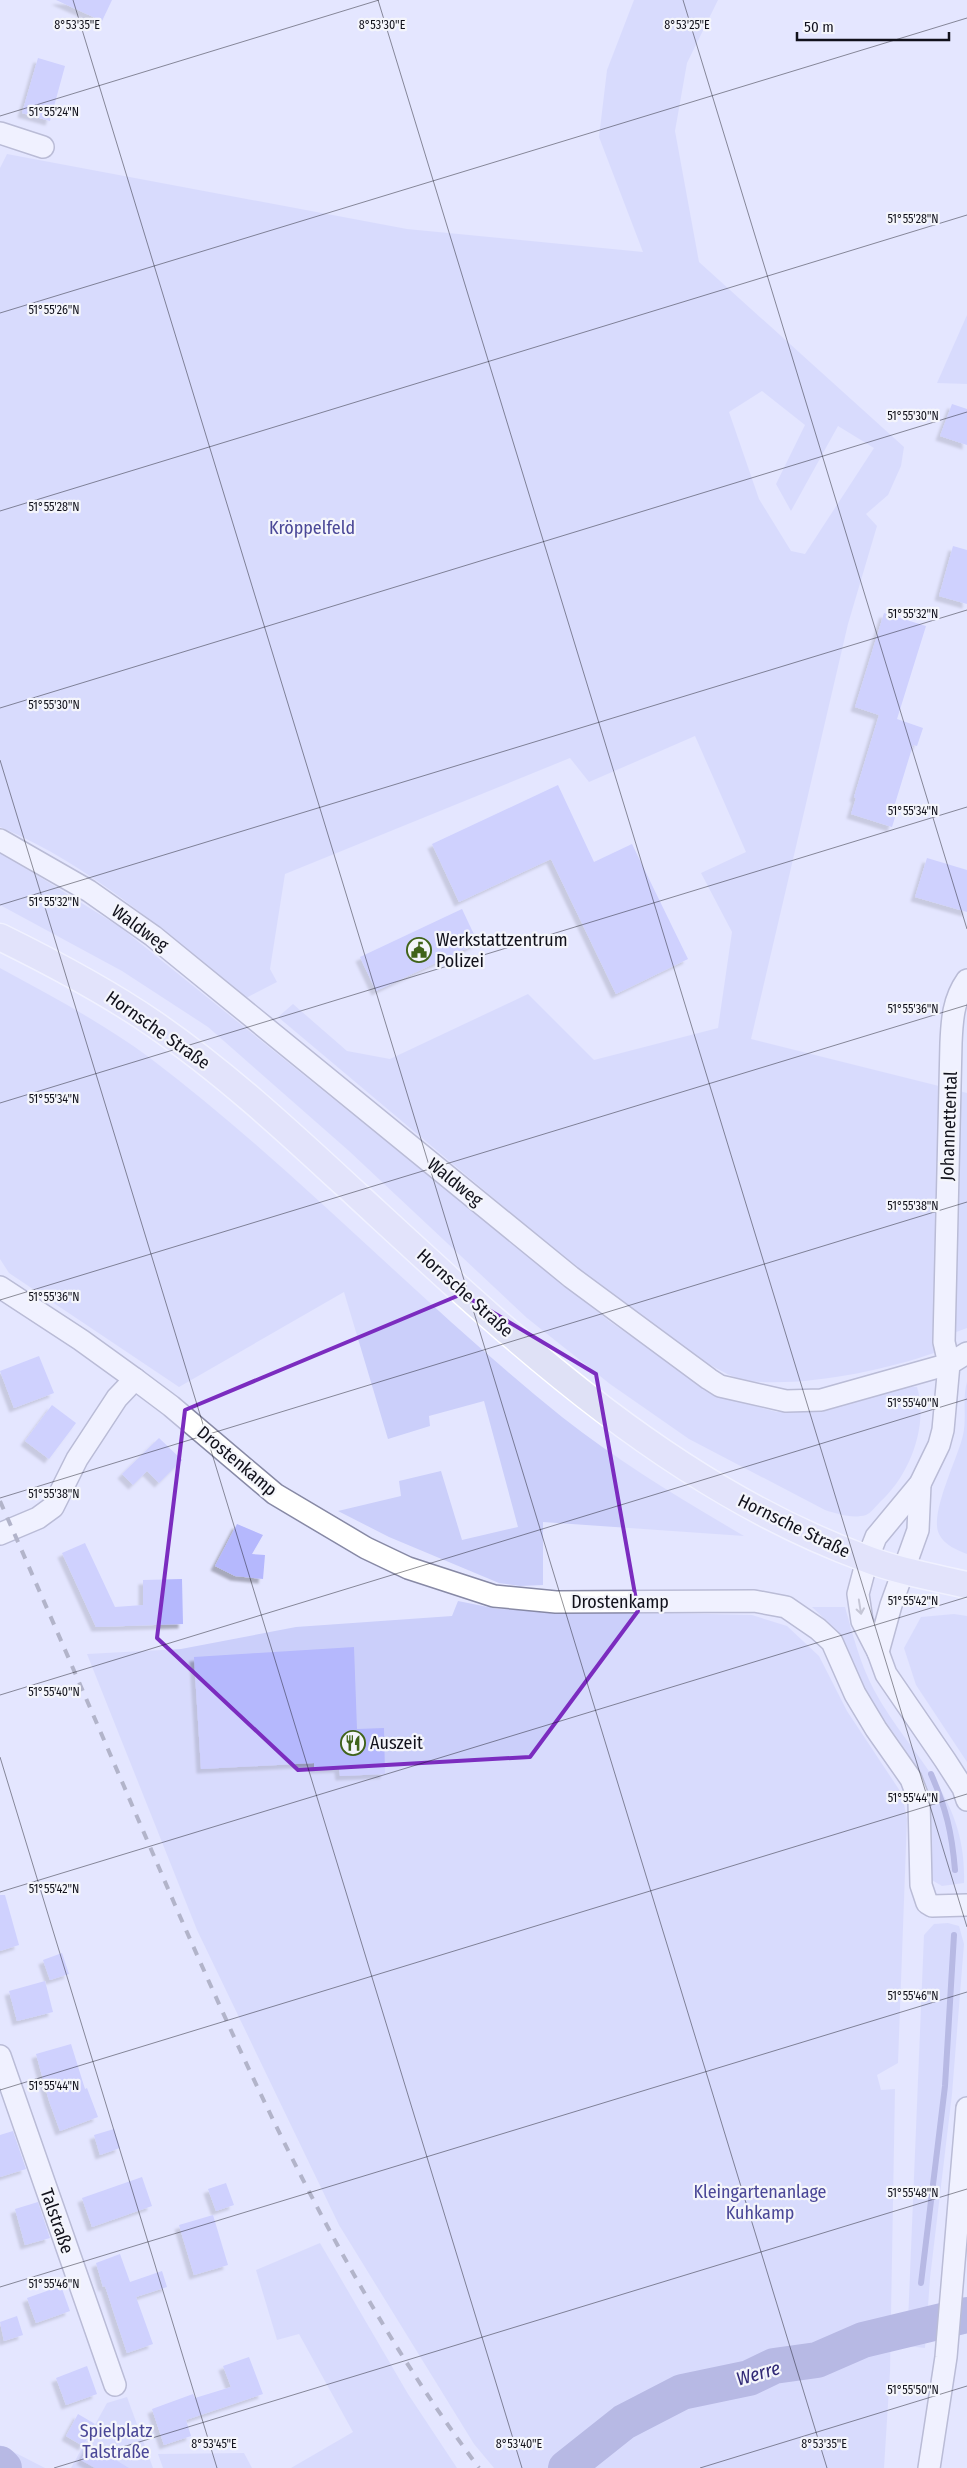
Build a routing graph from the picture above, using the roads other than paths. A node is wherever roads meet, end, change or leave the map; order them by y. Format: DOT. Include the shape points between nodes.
graph roads {
  1 [pos="0,133"];
  2 [pos="43,147"];
  3 [pos="0,840"];
  4 [pos="0,937"];
  5 [pos="967,980"];
  6 [pos="0,1287"];
  7 [pos="958,1358"];
  8 [pos="135,1379"];
  9 [pos="920,1484"];
  10 [pos="0,1534"];
  11 [pos="867,1560"];
  12 [pos="904,1571"];
  13 [pos="967,1584"];
  14 [pos="878,1652"];
  15 [pos="967,1800"];
  16 [pos="967,1904"];
  17 [pos="0,2056"];
  18 [pos="967,2108"];
  19 [pos="115,2385"];
  20 [pos="930,2468"];
  1 -- 2 [label="street"];
  3 -- 7 [label="street, Waldweg" via="89,891 153,936 571,1277 720,1386 786,1401 822,1400"];
  4 -- 11 [label="main road, Hornsche Straße" via="108,995 197,1055 328,1169 500,1327 660,1451 715,1486 789,1526"];
  5 -- 7 [label="street, Johannettental" via="952,1013 950,1043 944,1342"];
  6 -- 8 [label="street, Drostenkamp"];
  7 -- 9 [label="street, Johannettental" via="943,1430 934,1458"];
  8 -- 10 [label="street" via="116,1398 77,1459 52,1507 38,1518"];
  8 -- 16 [label="street, Drostenkamp" via="275,1494 366,1548 408,1568 494,1596 547,1601 754,1601 786,1607 832,1642 855,1694 911,1778 919,1800 921,1885 927,1903 932,1906"];
  9 -- 11 [label="street" via="876,1537"];
  9 -- 12 [label="street" via="918,1530"];
  11 -- 12 [label="main road, Hornsche Straße"];
  11 -- 14 [label="street, one-way" via="858,1594 862,1622"];
  12 -- 13 [label="main road, Hornsche Straße"];
  12 -- 14 [label="street"];
  14 -- 15 [label="street" via="886,1674 963,1788"];
  17 -- 19 [label="street, Talstraße"];
  18 -- 20 [label="street" via="946,2357"];
}
